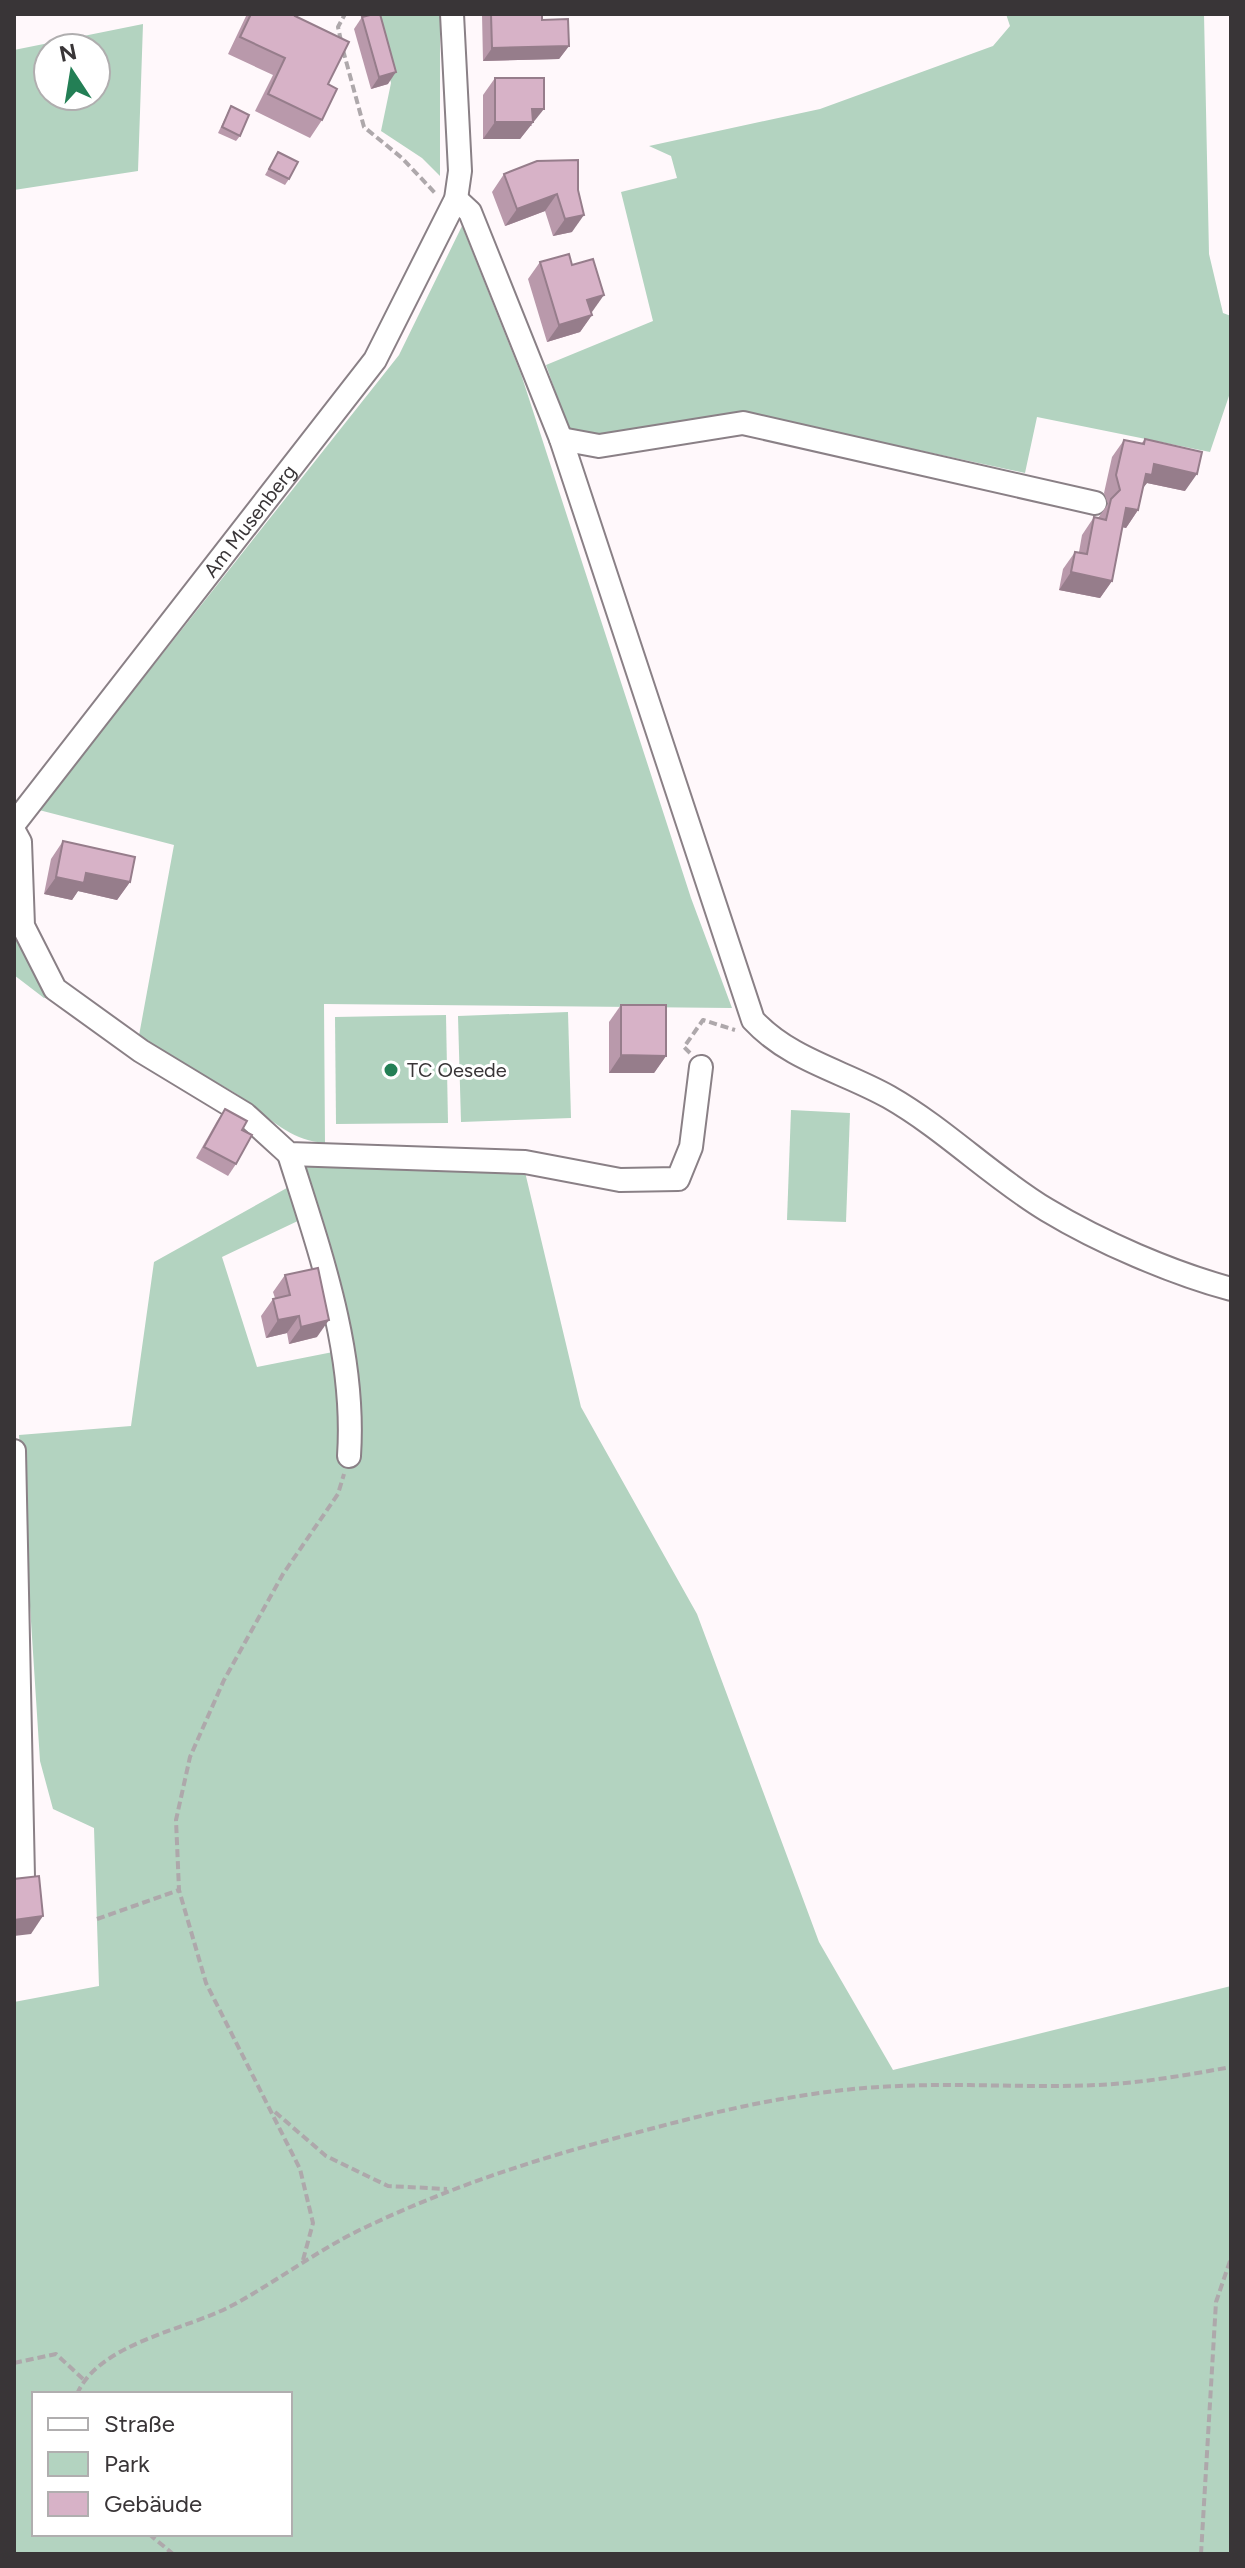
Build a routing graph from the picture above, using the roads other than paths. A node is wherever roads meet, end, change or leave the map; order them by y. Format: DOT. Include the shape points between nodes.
graph roads {
  1 [pos="452,14"];
  2 [pos="456,199"];
  3 [pos="561,439"];
  4 [pos="1095,503"];
  5 [pos="14,824"];
  6 [pos="14,831"];
  7 [pos="701,1067"];
  8 [pos="289,1154"];
  9 [pos="1231,1289"];
  10 [pos="14,1451"];
  11 [pos="349,1456"];
  12 [pos="23,1877"];
  1 -- 2 [label="street" via="460,171"];
  2 -- 3 [label="street" via="470,212"];
  2 -- 5 [label="street, Am Musenberg" via="375,360"];
  3 -- 4 [label="street" via="599,446 743,423"];
  3 -- 9 [label="street" via="753,1020 772,1041 890,1097 1048,1211 1183,1276"];
  6 -- 8 [label="street" via="20,842 23,926 55,989 141,1051 245,1114"];
  7 -- 8 [label="street" via="691,1147 678,1179 620,1180 525,1162"];
  8 -- 11 [label="street" via="345,1350"];
  10 -- 12 [label="street"];
}
